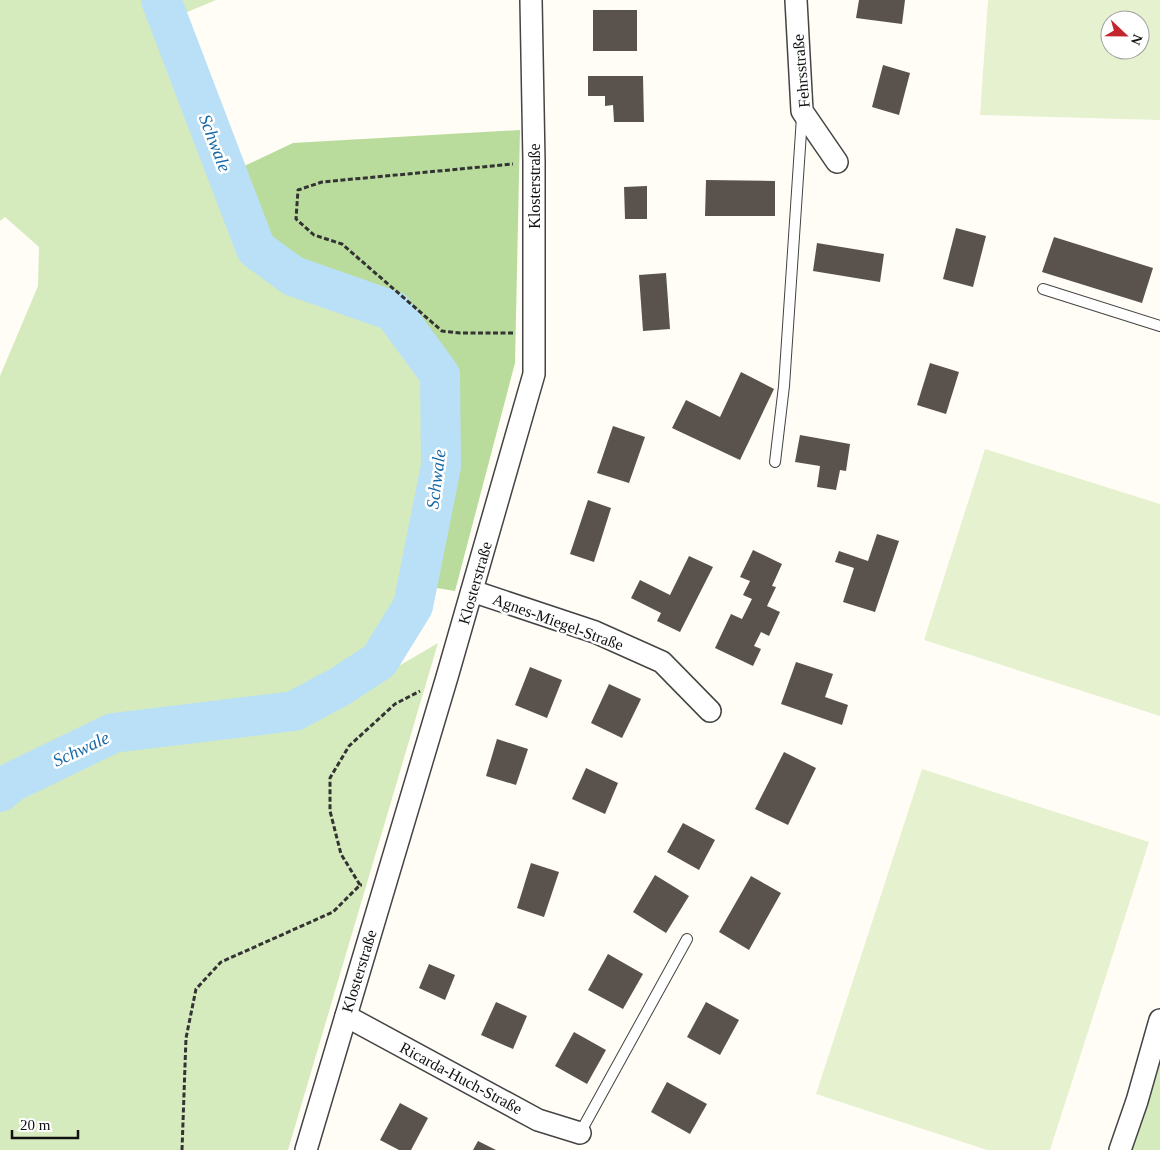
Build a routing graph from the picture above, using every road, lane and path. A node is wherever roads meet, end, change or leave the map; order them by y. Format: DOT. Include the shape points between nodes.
graph roads {
  1 [pos="531,0"];
  2 [pos="796,0"];
  3 [pos="802,111"];
  4 [pos="534,162"];
  5 [pos="837,162"];
  6 [pos="1043,289"];
  7 [pos="1160,326"];
  8 [pos="534,332"];
  9 [pos="775,462"];
  10 [pos="472,591"];
  11 [pos="447,677"];
  12 [pos="710,711"];
  13 [pos="360,885"];
  14 [pos="385,887"];
  15 [pos="686,939"];
  16 [pos="346,1016"];
  17 [pos="1160,1020"];
  18 [pos="580,1133"];
  19 [pos="182,1150"];
  20 [pos="306,1150"];
  21 [pos="1120,1150"];
  1 -- 4 [label="street, Klosterstraße"];
  2 -- 3 [label="street, Fehrsstraße"];
  3 -- 5 [label="street, Fehrsstraße"];
  3 -- 9 [label="lane" via="784,386"];
  4 -- 8 [label="street, Klosterstraße"];
  4 -- 8 [label="path" via="322,182 298,190 296,219 314,234 342,244 442,331"];
  6 -- 7 [label="lane"];
  8 -- 10 [label="street, Klosterstraße" via="534,374"];
  10 -- 11 [label="street, Klosterstraße"];
  10 -- 12 [label="street, Agnes-Miegel-Straße" via="595,632 662,662"];
  11 -- 13 [label="path" via="395,704 348,746 330,778 330,811 341,854"];
  11 -- 14 [label="street, Klosterstraße"];
  13 -- 14 [label="path"];
  13 -- 19 [label="path" via="333,912 220,962 196,989 186,1038"];
  14 -- 16 [label="street, Klosterstraße"];
  15 -- 18 [label="lane"];
  16 -- 18 [label="street, Ricarda-Huch-Straße" via="538,1120"];
  16 -- 20 [label="street, Klosterstraße"];
  17 -- 21 [label="street"];
}
